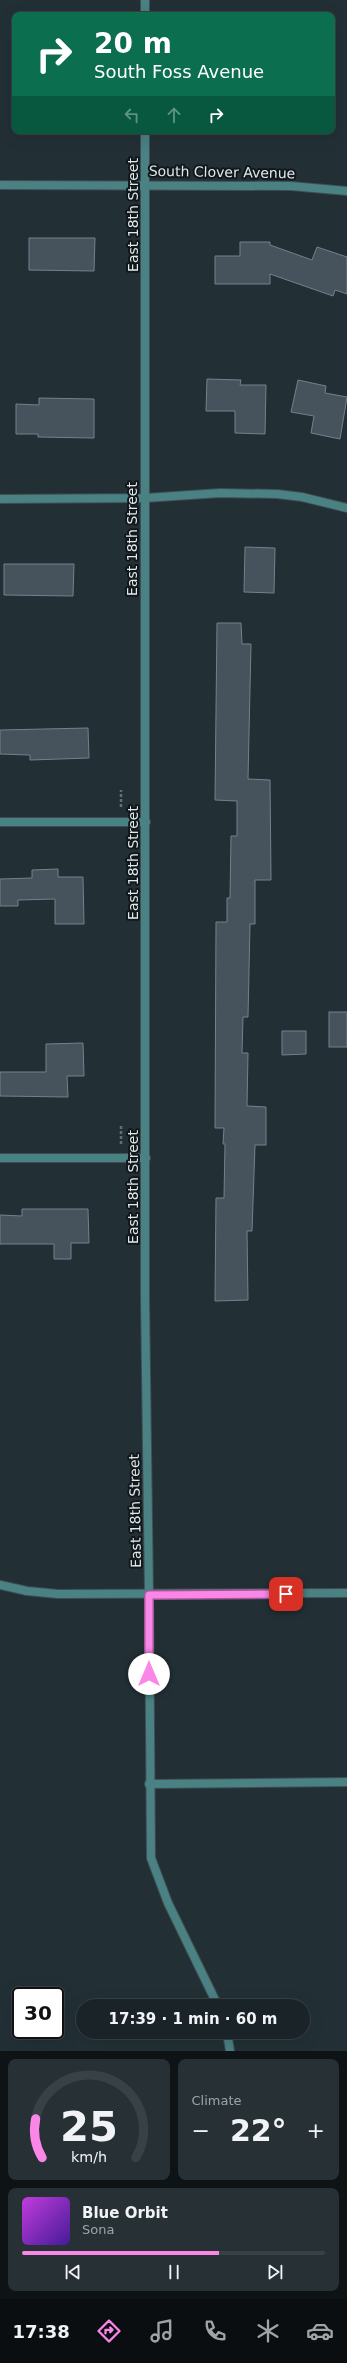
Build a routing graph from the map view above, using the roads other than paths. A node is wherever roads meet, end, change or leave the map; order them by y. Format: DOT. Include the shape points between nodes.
graph roads {
  1 [pos="145,0"];
  2 [pos="145,12"];
  3 [pos="145,134"];
  4 [pos="146,184"];
  5 [pos="0,185"];
  6 [pos="347,191"];
  7 [pos="145,498"];
  8 [pos="0,499"];
  9 [pos="347,508"];
  10 [pos="0,822"];
  11 [pos="146,822"];
  12 [pos="0,1158"];
  13 [pos="146,1158"];
  14 [pos="0,1585"];
  15 [pos="347,1593"];
  16 [pos="149,1595"];
  17 [pos="347,1782"];
  18 [pos="149,1784"];
  19 [pos="215,1999"];
  20 [pos="228,2039"];
  21 [pos="230,2051"];
  1 -- 2 [label="street"];
  3 -- 4 [label="street, East 18th Street"];
  4 -- 5 [label="street, South Clover Avenue"];
  4 -- 6 [label="street, South Clover Avenue" via="291,186"];
  4 -- 7 [label="street, East 18th Street"];
  7 -- 8 [label="street"];
  7 -- 9 [label="street" via="220,493 277,494"];
  7 -- 11 [label="street, East 18th Street"];
  10 -- 11 [label="street"];
  11 -- 13 [label="street, East 18th Street"];
  12 -- 13 [label="street"];
  13 -- 16 [label="street, East 18th Street"];
  14 -- 16 [label="street" via="58,1594"];
  15 -- 16 [label="street"];
  16 -- 18 [label="street, East 18th Street"];
  17 -- 18 [label="street"];
  18 -- 19 [label="street, East 18th Street" via="150,1858 168,1903"];
  20 -- 21 [label="street"];
}
